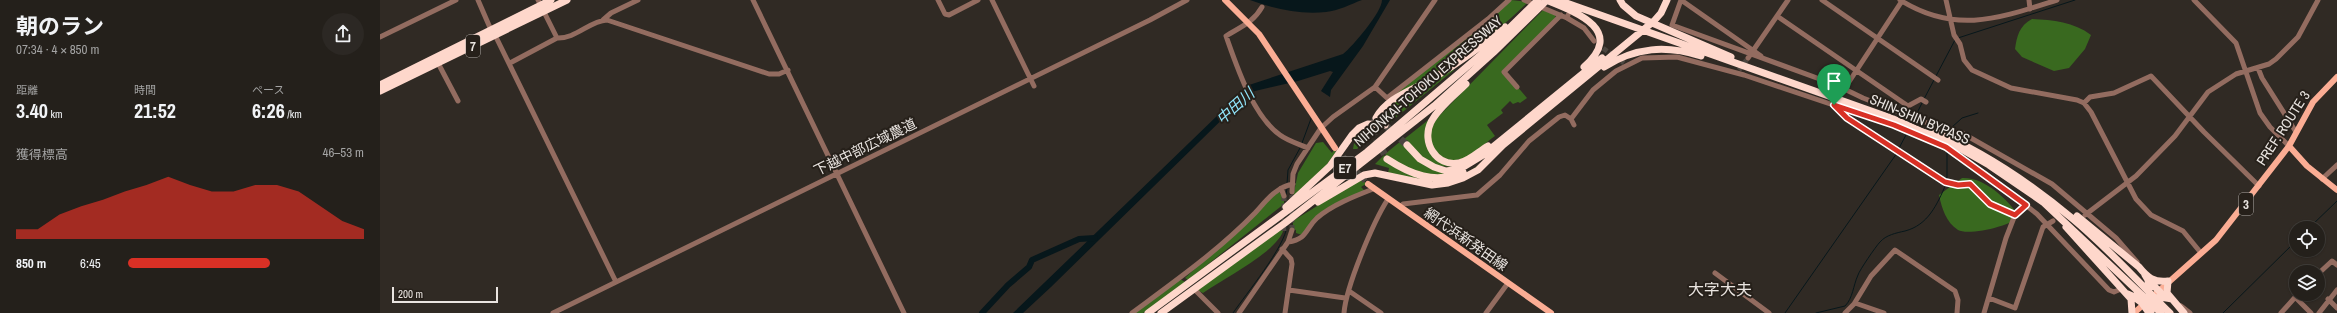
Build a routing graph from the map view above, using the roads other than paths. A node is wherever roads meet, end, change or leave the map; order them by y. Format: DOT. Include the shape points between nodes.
graph roads {
  1 [pos="456,0"];
  2 [pos="478,0"];
  3 [pos="551,0"];
  4 [pos="567,0"];
  5 [pos="638,0"];
  6 [pos="753,0"];
  7 [pos="938,0"];
  8 [pos="978,0"];
  9 [pos="992,0"];
  10 [pos="1188,0"];
  11 [pos="1225,0"];
  12 [pos="1435,0"];
  13 [pos="1509,0"];
  14 [pos="1524,0"];
  15 [pos="1538,0"];
  16 [pos="1546,0"];
  17 [pos="1558,0"];
  18 [pos="1570,0"];
  19 [pos="1620,0"];
  20 [pos="1664,0"];
  21 [pos="1667,0"];
  22 [pos="1788,0"];
  23 [pos="1822,0"];
  24 [pos="1946,0"];
  25 [pos="2029,0"];
  26 [pos="2057,0"];
  27 [pos="2194,0"];
  28 [pos="2318,0"];
  29 [pos="1901,1"];
  30 [pos="540,6"];
  31 [pos="1262,7"];
  32 [pos="2030,8"];
  33 [pos="1531,10"];
  34 [pos="1660,12"];
  35 [pos="1560,15"];
  36 [pos="1777,16"];
  37 [pos="603,20"];
  38 [pos="1950,20"];
  39 [pos="1249,23"];
  40 [pos="1524,23"];
  41 [pos="493,32"];
  42 [pos="380,37"];
  43 [pos="1877,37"];
  44 [pos="557,38"];
  45 [pos="1594,41"];
  46 [pos="1751,54"];
  47 [pos="1731,57"];
  48 [pos="438,63"];
  49 [pos="510,63"];
  50 [pos="2258,68"];
  51 [pos="2246,69"];
  52 [pos="788,70"];
  53 [pos="1856,70"];
  54 [pos="1765,73"];
  55 [pos="2337,77"];
  56 [pos="1031,79"];
  57 [pos="1938,80"];
  58 [pos="380,84"];
  59 [pos="1034,86"];
  60 [pos="1375,87"];
  61 [pos="1517,87"];
  62 [pos="380,91"];
  63 [pos="1566,91"];
  64 [pos="1843,91"];
  65 [pos="458,102"];
  66 [pos="1926,102"];
  67 [pos="2084,103"];
  68 [pos="1835,104"];
  69 [pos="2190,117"];
  70 [pos="1376,118"];
  71 [pos="1571,119"];
  72 [pos="1384,125"];
  73 [pos="1574,125"];
  74 [pos="1322,128"];
  75 [pos="2296,132"];
  76 [pos="1501,143"];
  77 [pos="1407,145"];
  78 [pos="2289,146"];
  79 [pos="1308,148"];
  80 [pos="1335,148"];
  81 [pos="1387,159"];
  82 [pos="1989,165"];
  83 [pos="2337,165"];
  84 [pos="836,175"];
  85 [pos="2018,178"];
  86 [pos="2322,179"];
  87 [pos="1293,184"];
  88 [pos="2128,184"];
  89 [pos="2259,186"];
  90 [pos="1370,187"];
  91 [pos="1281,188"];
  92 [pos="2337,190"];
  93 [pos="1292,192"];
  94 [pos="1284,196"];
  95 [pos="1388,199"];
  96 [pos="2026,205"];
  97 [pos="1400,207"];
  98 [pos="2015,215"];
  99 [pos="2087,215"];
  100 [pos="2053,221"];
  101 [pos="1285,223"];
  102 [pos="2047,226"];
  103 [pos="1292,230"];
  104 [pos="1288,242"];
  105 [pos="1282,249"];
  106 [pos="2201,253"];
  107 [pos="1226,255"];
  108 [pos="2337,265"];
  109 [pos="2139,267"];
  110 [pos="2325,268"];
  111 [pos="1715,273"];
  112 [pos="2147,278"];
  113 [pos="2131,279"];
  114 [pos="2168,281"];
  115 [pos="616,282"];
  116 [pos="1508,283"];
  117 [pos="1289,290"];
  118 [pos="2337,290"];
  119 [pos="1196,291"];
  120 [pos="1349,291"];
  121 [pos="2124,291"];
  122 [pos="2156,291"];
  123 [pos="2134,297"];
  124 [pos="2149,297"];
  125 [pos="1345,298"];
  126 [pos="1989,298"];
  127 [pos="2168,298"];
  128 [pos="2328,299"];
  129 [pos="2291,301"];
  130 [pos="2300,301"];
  131 [pos="1855,303"];
  132 [pos="2142,303"];
  133 [pos="2179,306"];
  134 [pos="2337,308"];
  135 [pos="553,313"];
  136 [pos="904,313"];
  137 [pos="1132,313"];
  138 [pos="1148,313"];
  139 [pos="1161,313"];
  140 [pos="1218,313"];
  141 [pos="1239,313"];
  142 [pos="1285,313"];
  143 [pos="1344,313"];
  144 [pos="1381,313"];
  145 [pos="1486,313"];
  146 [pos="1551,313"];
  147 [pos="1769,313"];
  148 [pos="1845,313"];
  149 [pos="1884,313"];
  150 [pos="1957,313"];
  151 [pos="1984,313"];
  152 [pos="2134,313"];
  153 [pos="2144,313"];
  154 [pos="2150,313"];
  155 [pos="2167,313"];
  156 [pos="2184,313"];
  157 [pos="2190,313"];
  158 [pos="2280,313"];
  159 [pos="2311,313"];
  160 [pos="2319,313"];
  1 -- 42 [label="street"];
  2 -- 41 [label="street"];
  3 -- 30 [label="highway, 7"];
  4 -- 30 [label="highway, 7"];
  5 -- 37 [label="street" via="611,13"];
  6 -- 52 [label="street"];
  7 -- 8 [label="street" via="948,15"];
  9 -- 56 [label="street"];
  10 -- 56 [label="street, 下越中部広域農道"];
  11 -- 39 [label="main road"];
  12 -- 60 [label="street"];
  13 -- 60 [label="street" via="1387,98"];
  14 -- 35 [label="street"];
  15 -- 33 [label="highway, E7"];
  16 -- 33 [label="highway, E7"];
  16 -- 63 [label="highway" via="1591,21 1600,39 1597,52"];
  17 -- 54 [label="highway, SHIN-SHIN BYPASS"];
  18 -- 47 [label="highway, SHIN-SHIN BYPASS"];
  19 -- 47 [label="highway" via="1623,6 1636,16"];
  20 -- 34 [label="highway"];
  21 -- 34 [label="highway"];
  22 -- 36 [label="street"];
  23 -- 43 [label="street"];
  24 -- 38 [label="street"];
  25 -- 32 [label="street"];
  26 -- 32 [label="street"];
  27 -- 51 [label="street" via="2236,43"];
  28 -- 50 [label="street" via="2298,37 2269,64"];
  29 -- 38 [label="street" via="1934,17"];
  29 -- 43 [label="street"];
  30 -- 41 [label="highway, 7"];
  30 -- 44 [label="street"];
  31 -- 39 [label="street"];
  32 -- 38 [label="street" via="1989,20"];
  33 -- 40 [label="highway, NIHONKAI-TOHOKU EXPRESSWAY / E7"];
  33 -- 70 [label="highway" via="1434,78 1395,98 1381,109"];
  33 -- 107 [label="highway, NIHONKAI-TOHOKU EXPRESSWAY / E7" via="1372,147"];
  34 -- 63 [label="highway"];
  35 -- 45 [label="street" via="1567,16 1584,28"];
  35 -- 61 [label="street" via="1504,72"];
  36 -- 46 [label="street"];
  36 -- 53 [label="street"];
  37 -- 44 [label="street" via="567,37"];
  37 -- 52 [label="street" via="611,20 769,74 779,74"];
  38 -- 67 [label="street" via="1964,60 1976,73 2011,88 2070,98"];
  39 -- 74 [label="main road"];
  39 -- 79 [label="street" via="1226,36 1247,89 1270,126 1280,135"];
  40 -- 76 [label="highway" via="1436,114 1428,131 1428,142 1435,156 1444,162 1464,161"];
  40 -- 101 [label="highway, NIHONKAI-TOHOKU EXPRESSWAY / E7" via="1434,106"];
  41 -- 48 [label="highway, 7"];
  41 -- 49 [label="street"];
  41 -- 58 [label="highway, 7"];
  43 -- 53 [label="street"];
  43 -- 57 [label="street"];
  44 -- 49 [label="street"];
  46 -- 46 [label="street" via="1672,25 1681,0"];
  46 -- 64 [label="street" via="1836,85"];
  47 -- 85 [label="highway, SHIN-SHIN BYPASS" via="1893,114 1936,132 1993,161"];
  48 -- 62 [label="highway, 7"];
  48 -- 65 [label="street"];
  49 -- 115 [label="street"];
  50 -- 51 [label="street"];
  50 -- 75 [label="street"];
  51 -- 69 [label="street" via="2208,92"];
  51 -- 78 [label="street" via="2260,113 2270,128"];
  52 -- 84 [label="street"];
  53 -- 64 [label="street"];
  53 -- 66 [label="street" via="1908,106 1921,99"];
  54 -- 63 [label="highway" via="1694,53 1670,48 1653,48 1620,57"];
  54 -- 82 [label="highway, SHIN-SHIN BYPASS" via="1891,118 1934,136"];
  55 -- 75 [label="main road, PREF. ROUTE 3 / 3" via="2313,102"];
  56 -- 59 [label="street"];
  56 -- 84 [label="street, 下越中部広域農道"];
  60 -- 74 [label="street"];
  63 -- 76 [label="highway"];
  64 -- 99 [label="street" via="1962,134 2035,173"];
  67 -- 69 [label="street" via="2090,97 2114,93 2152,76"];
  67 -- 88 [label="street"];
  68 -- 71 [label="street" via="1738,71 1677,57 1650,56 1626,64 1616,71 1593,90"];
  68 -- 96 [label="street" via="1912,131 1946,147"];
  68 -- 98 [label="street" via="1847,118 1932,175 1953,185 1970,184 1990,204"];
  69 -- 88 [label="street"];
  69 -- 89 [label="street"];
  71 -- 73 [label="street"];
  71 -- 97 [label="street" via="1565,115 1559,117 1541,131 1483,192 1462,199 1417,200"];
  72 -- 107 [label="highway" via="1368,124 1359,128 1317,180"];
  74 -- 79 [label="street"];
  74 -- 80 [label="main road"];
  75 -- 78 [label="main road, PREF. ROUTE 3 / 3"];
  76 -- 77 [label="highway" via="1472,163 1460,169 1446,171 1420,159"];
  76 -- 81 [label="highway" via="1474,166 1447,177 1419,176 1405,171"];
  76 -- 101 [label="highway" via="1478,170 1463,178 1448,183 1418,184 1387,174 1364,175"];
  78 -- 86 [label="main road"];
  78 -- 89 [label="main road, PREF. ROUTE 3 / 3"];
  79 -- 87 [label="street" via="1297,164"];
  82 -- 113 [label="highway, SHIN-SHIN BYPASS" via="2043,202"];
  82 -- 121 [label="highway" via="2066,228"];
  83 -- 86 [label="street"];
  84 -- 115 [label="street, 下越中部広域農道"];
  84 -- 136 [label="street"];
  85 -- 109 [label="highway" via="2052,198"];
  85 -- 113 [label="highway, SHIN-SHIN BYPASS" via="2074,220"];
  86 -- 92 [label="main road"];
  87 -- 91 [label="street"];
  87 -- 93 [label="street"];
  88 -- 99 [label="street"];
  88 -- 106 [label="street" via="2143,209 2183,231"];
  89 -- 106 [label="main road, PREF. ROUTE 3 / 3" via="2216,240"];
  90 -- 95 [label="main road, 網代浜新発田線"];
  90 -- 104 [label="street" via="1317,218 1305,235"];
  91 -- 94 [label="street"];
  91 -- 137 [label="street" via="1235,234 1184,278"];
  95 -- 97 [label="main road, 網代浜新発田線"];
  95 -- 120 [label="street" via="1376,217"];
  96 -- 98 [label="street"];
  96 -- 102 [label="street"];
  97 -- 116 [label="main road, 網代浜新発田線"];
  98 -- 126 [label="street"];
  99 -- 109 [label="street" via="2116,238"];
  100 -- 102 [label="street"];
  101 -- 139 [label="highway, NIHONKAI-TOHOKU EXPRESSWAY / E7"];
  102 -- 121 [label="street" via="2109,290"];
  102 -- 126 [label="street" via="2043,227 2015,308"];
  103 -- 104 [label="street"];
  104 -- 105 [label="street"];
  105 -- 117 [label="street" via="1288,254 1292,264"];
  105 -- 141 [label="street"];
  106 -- 114 [label="main road, PREF. ROUTE 3 / 3"];
  107 -- 138 [label="highway, NIHONKAI-TOHOKU EXPRESSWAY / E7"];
  108 -- 110 [label="street" via="2332,261"];
  109 -- 112 [label="highway"];
  111 -- 147 [label="street"];
  112 -- 114 [label="highway" via="2157,282"];
  112 -- 122 [label="highway"];
  112 -- 124 [label="highway"];
  113 -- 155 [label="highway, SHIN-SHIN BYPASS"];
  114 -- 122 [label="main road, PREF. ROUTE 3 / 3"];
  114 -- 127 [label="highway"];
  115 -- 135 [label="street, 下越中部広域農道"];
  116 -- 145 [label="street"];
  116 -- 146 [label="main road, 網代浜新発田線"];
  117 -- 125 [label="street"];
  117 -- 142 [label="street"];
  118 -- 128 [label="street"];
  119 -- 140 [label="street"];
  120 -- 125 [label="street"];
  120 -- 144 [label="street"];
  121 -- 123 [label="highway"];
  121 -- 152 [label="highway" via="2133,302"];
  122 -- 124 [label="main road, PREF. ROUTE 3 / 3"];
  122 -- 127 [label="highway"];
  123 -- 124 [label="highway"];
  123 -- 132 [label="highway"];
  124 -- 127 [label="highway"];
  124 -- 132 [label="main road, PREF. ROUTE 3 / 3"];
  124 -- 154 [label="highway"];
  125 -- 143 [label="street"];
  126 -- 151 [label="street"];
  127 -- 133 [label="highway"];
  128 -- 134 [label="street"];
  128 -- 160 [label="street"];
  129 -- 158 [label="street"];
  130 -- 159 [label="street"];
  131 -- 148 [label="street"];
  131 -- 149 [label="street"];
  131 -- 150 [label="street" via="1871,276 1895,250 1955,291 1958,300"];
  132 -- 152 [label="main road, PREF. ROUTE 3 / 3"];
  132 -- 154 [label="highway"];
  133 -- 156 [label="highway"];
  133 -- 157 [label="street"];
  152 -- 153 [label="highway"];
}
